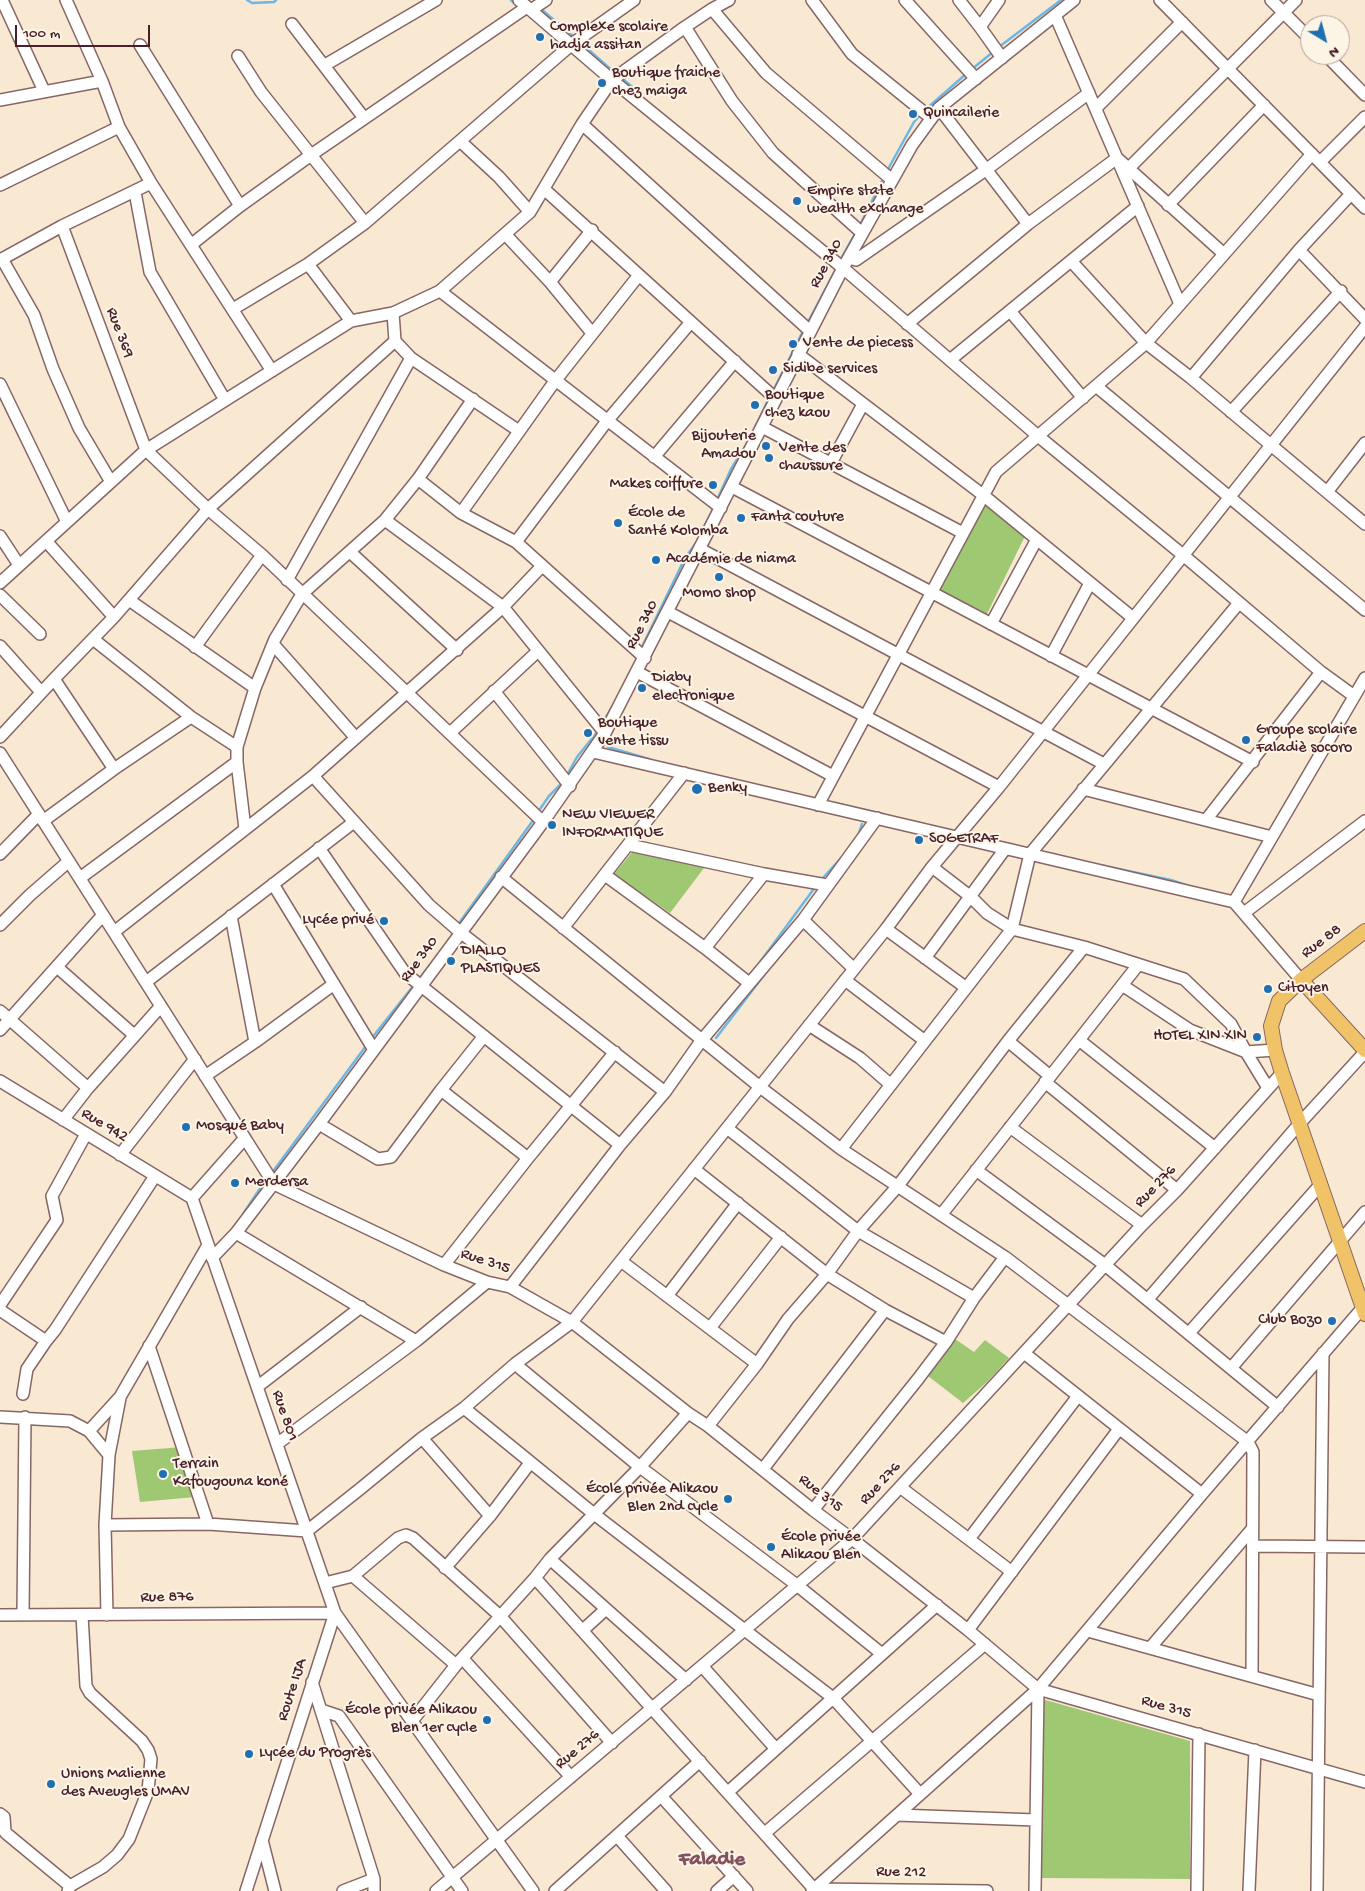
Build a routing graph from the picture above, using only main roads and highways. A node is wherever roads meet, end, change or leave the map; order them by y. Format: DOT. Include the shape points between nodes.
graph roads {
  1 [pos="1365,932"];
  2 [pos="1301,980"];
  3 [pos="1364,1045"];
  4 [pos="1364,1309"];
  1 -- 2 [label="main road, Rue 88"];
  2 -- 3 [label="main road"];
  2 -- 4 [label="main road, Rue 88" via="1279,1001 1271,1026 1275,1050"];
}
